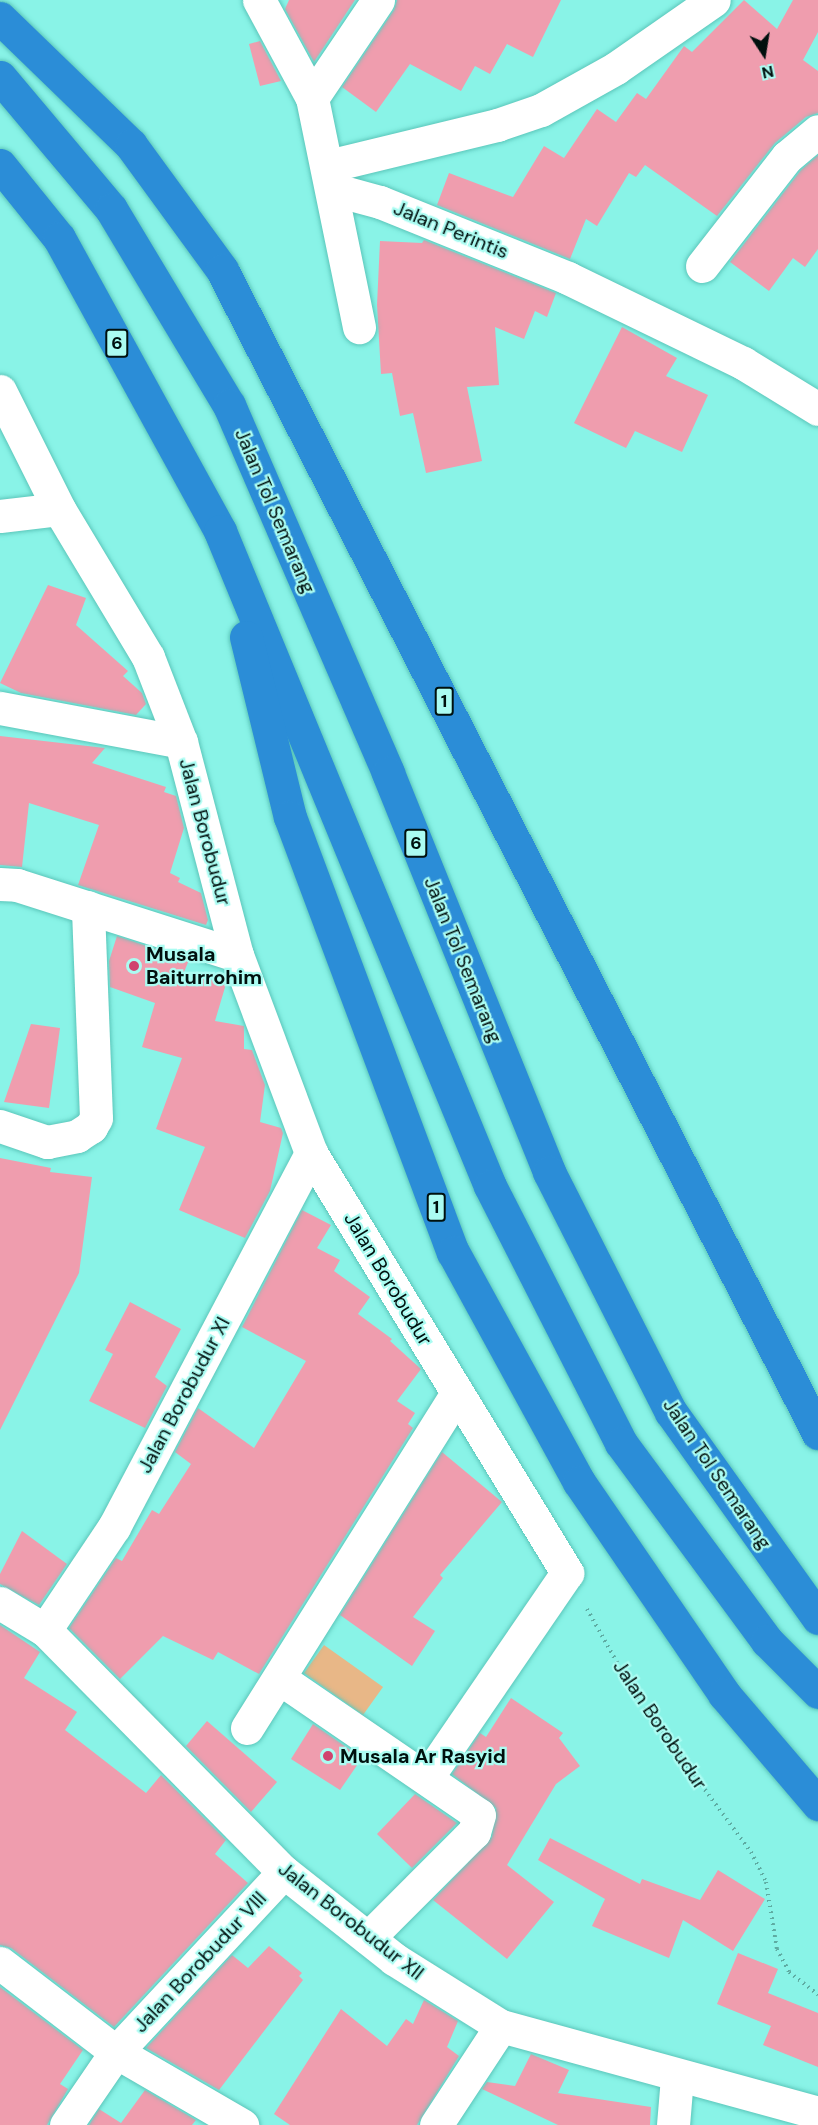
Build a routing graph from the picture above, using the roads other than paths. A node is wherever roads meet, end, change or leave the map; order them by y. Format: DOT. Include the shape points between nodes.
graph roads {
  1 [pos="259,0"];
  2 [pos="378,0"];
  3 [pos="714,0"];
  4 [pos="0,18"];
  5 [pos="0,77"];
  6 [pos="312,98"];
  7 [pos="818,131"];
  8 [pos="0,165"];
  9 [pos="330,178"];
  10 [pos="702,266"];
  11 [pos="359,327"];
  12 [pos="0,391"];
  13 [pos="818,409"];
  14 [pos="59,509"];
  15 [pos="0,516"];
  16 [pos="220,531"];
  17 [pos="0,708"];
  18 [pos="181,742"];
  19 [pos="0,884"];
  20 [pos="88,906"];
  21 [pos="237,955"];
  22 [pos="0,1126"];
  23 [pos="311,1153"];
  24 [pos="457,1393"];
  25 [pos="818,1433"];
  26 [pos="0,1603"];
  27 [pos="818,1617"];
  28 [pos="45,1630"];
  29 [pos="279,1678"];
  30 [pos="818,1692"];
  31 [pos="246,1728"];
  32 [pos="428,1776"];
  33 [pos="818,1804"];
  34 [pos="284,1872"];
  35 [pos="368,1938"];
  36 [pos="0,1963"];
  37 [pos="501,2026"];
  38 [pos="116,2052"];
  39 [pos="677,2077"];
  40 [pos="818,2113"];
  41 [pos="66,2125"];
  42 [pos="242,2125"];
  43 [pos="436,2125"];
  44 [pos="673,2125"];
  1 -- 6 [label="street"];
  2 -- 6 [label="street"];
  3 -- 9 [label="street" via="616,68 541,110"];
  4 -- 25 [label="highway, 1" via="131,145 222,270"];
  5 -- 27 [label="highway, Jalan Tol Semarang / 6" via="111,209 229,405 388,773 549,1172 671,1412"];
  6 -- 9 [label="street"];
  7 -- 10 [label="street" via="787,158"];
  8 -- 16 [label="highway, 6" via="59,238"];
  9 -- 11 [label="street" via="339,242"];
  9 -- 13 [label="street, Jalan Perintis" via="568,278 743,363"];
  12 -- 14 [label="street, Jalan Borobudur"];
  14 -- 15 [label="street"];
  14 -- 18 [label="street, Jalan Borobudur" via="148,657"];
  16 -- 30 [label="highway, 6" via="490,1186 621,1443 767,1641"];
  16 -- 33 [label="highway, 1" via="290,817 453,1252 579,1482 724,1694"];
  17 -- 18 [label="street"];
  18 -- 21 [label="street, Jalan Borobudur"];
  19 -- 20 [label="street" via="17,885"];
  20 -- 21 [label="street"];
  20 -- 22 [label="street" via="96,1118 91,1127 76,1136 47,1142"];
  21 -- 23 [label="street, Jalan Borobudur"];
  23 -- 24 [label="street, Jalan Borobudur"];
  23 -- 28 [label="street, Jalan Borobudur XI" via="114,1527"];
  24 -- 29 [label="street"];
  24 -- 32 [label="street, Jalan Borobudur" via="567,1573"];
  26 -- 28 [label="street, Jalan Borobudur XII"];
  28 -- 34 [label="street, Jalan Borobudur XII"];
  29 -- 31 [label="street"];
  29 -- 32 [label="street"];
  32 -- 35 [label="street" via="476,1811 480,1821"];
  34 -- 35 [label="street, Jalan Borobudur XII"];
  34 -- 38 [label="street, Jalan Borobudur VIII"];
  35 -- 37 [label="street, Jalan Borobudur XII"];
  36 -- 38 [label="street, Jalan Borobudur VIII"];
  37 -- 39 [label="street, Jalan Borobudur XII"];
  37 -- 43 [label="street"];
  38 -- 41 [label="street"];
  38 -- 42 [label="street, Jalan Borobudur VIII"];
  39 -- 40 [label="street, Jalan Borobudur XII"];
  39 -- 44 [label="street"];
}
